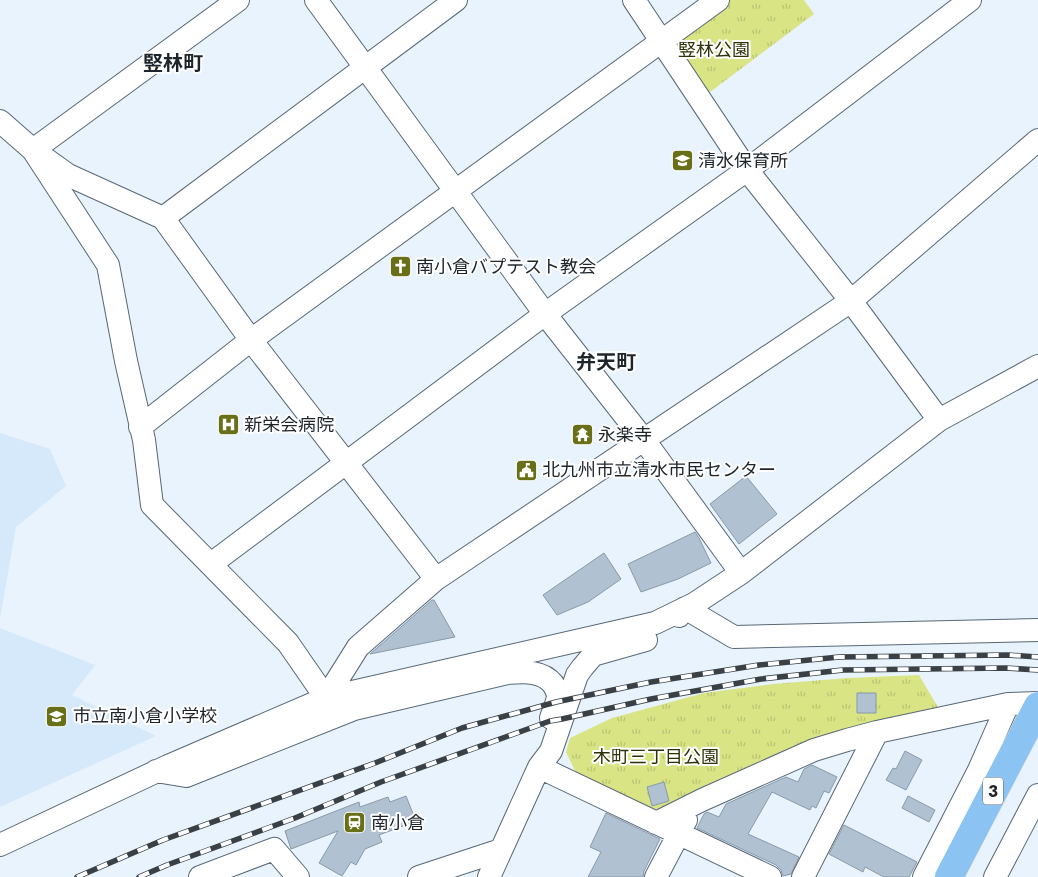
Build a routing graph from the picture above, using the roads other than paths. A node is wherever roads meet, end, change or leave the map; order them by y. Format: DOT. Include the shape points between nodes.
graph roads {
  1 [pos="238,0"];
  2 [pos="316,0"];
  3 [pos="456,0"];
  4 [pos="634,0"];
  5 [pos="718,0"];
  6 [pos="970,0"];
  7 [pos="662,42"];
  8 [pos="366,68"];
  9 [pos="0,121"];
  10 [pos="1038,140"];
  11 [pos="33,150"];
  12 [pos="747,170"];
  13 [pos="455,191"];
  14 [pos="163,218"];
  15 [pos="851,301"];
  16 [pos="545,314"];
  17 [pos="251,340"];
  18 [pos="1038,366"];
  19 [pos="939,420"];
  20 [pos="140,428"];
  21 [pos="644,440"];
  22 [pos="345,462"];
  23 [pos="211,564"];
  24 [pos="741,573"];
  25 [pos="436,579"];
  26 [pos="685,608"];
  27 [pos="1038,630"];
  28 [pos="326,698"];
  29 [pos="1008,704"];
  30 [pos="1038,705"];
  31 [pos="877,732"];
  32 [pos="1038,744"];
  33 [pos="539,767"];
  34 [pos="156,771"];
  35 [pos="1038,795"];
  36 [pos="702,800"];
  37 [pos="656,823"];
  38 [pos="679,834"];
  39 [pos="0,845"];
  40 [pos="501,850"];
  41 [pos="200,877"];
  42 [pos="298,877"];
  43 [pos="419,877"];
  44 [pos="489,877"];
  45 [pos="656,877"];
  46 [pos="770,877"];
  47 [pos="803,877"];
  48 [pos="924,877"];
  49 [pos="949,877"];
  50 [pos="970,877"];
  51 [pos="995,877"];
  1 -- 11 [label="street"];
  2 -- 8 [label="street"];
  3 -- 8 [label="street"];
  4 -- 7 [label="street"];
  5 -- 7 [label="street"];
  6 -- 12 [label="street"];
  7 -- 12 [label="street"];
  7 -- 13 [label="street"];
  8 -- 13 [label="street"];
  8 -- 14 [label="street"];
  9 -- 11 [label="street"];
  10 -- 15 [label="street"];
  11 -- 14 [label="street" via="68,175"];
  11 -- 20 [label="street" via="108,265"];
  12 -- 15 [label="street"];
  12 -- 16 [label="street"];
  13 -- 16 [label="street"];
  13 -- 17 [label="street"];
  14 -- 17 [label="street"];
  15 -- 19 [label="street"];
  15 -- 21 [label="street"];
  16 -- 21 [label="street"];
  16 -- 22 [label="street"];
  17 -- 20 [label="street"];
  17 -- 22 [label="street"];
  18 -- 19 [label="street"];
  19 -- 24 [label="street"];
  20 -- 23 [label="street" via="152,505"];
  21 -- 24 [label="street"];
  21 -- 25 [label="street"];
  22 -- 23 [label="street"];
  22 -- 25 [label="street"];
  23 -- 28 [label="street" via="288,642"];
  24 -- 26 [label="street"];
  25 -- 28 [label="street" via="358,647"];
  26 -- 27 [label="street" via="734,636"];
  26 -- 28 [label="street" via="655,624"];
  26 -- 33 [label="street" via="673,624 651,638 593,656 587,661 577,675 551,751"];
  28 -- 34 [label="street"];
  29 -- 30 [label="street"];
  29 -- 31 [label="street"];
  29 -- 48 [label="street" via="979,770"];
  30 -- 49 [label="highway, 3"];
  31 -- 36 [label="street" via="814,750"];
  31 -- 47 [label="street"];
  32 -- 50 [label="highway, 3"];
  33 -- 34 [label="street" via="541,749 558,695 553,684 544,677 522,672 354,709 186,776"];
  33 -- 37 [label="street"];
  33 -- 40 [label="street"];
  34 -- 39 [label="street"];
  35 -- 51 [label="street"];
  36 -- 37 [label="street"];
  36 -- 38 [label="street"];
  37 -- 38 [label="street"];
  38 -- 45 [label="street"];
  38 -- 46 [label="street"];
  40 -- 43 [label="street"];
  40 -- 44 [label="street"];
  41 -- 42 [label="street" via="274,849"];
}
